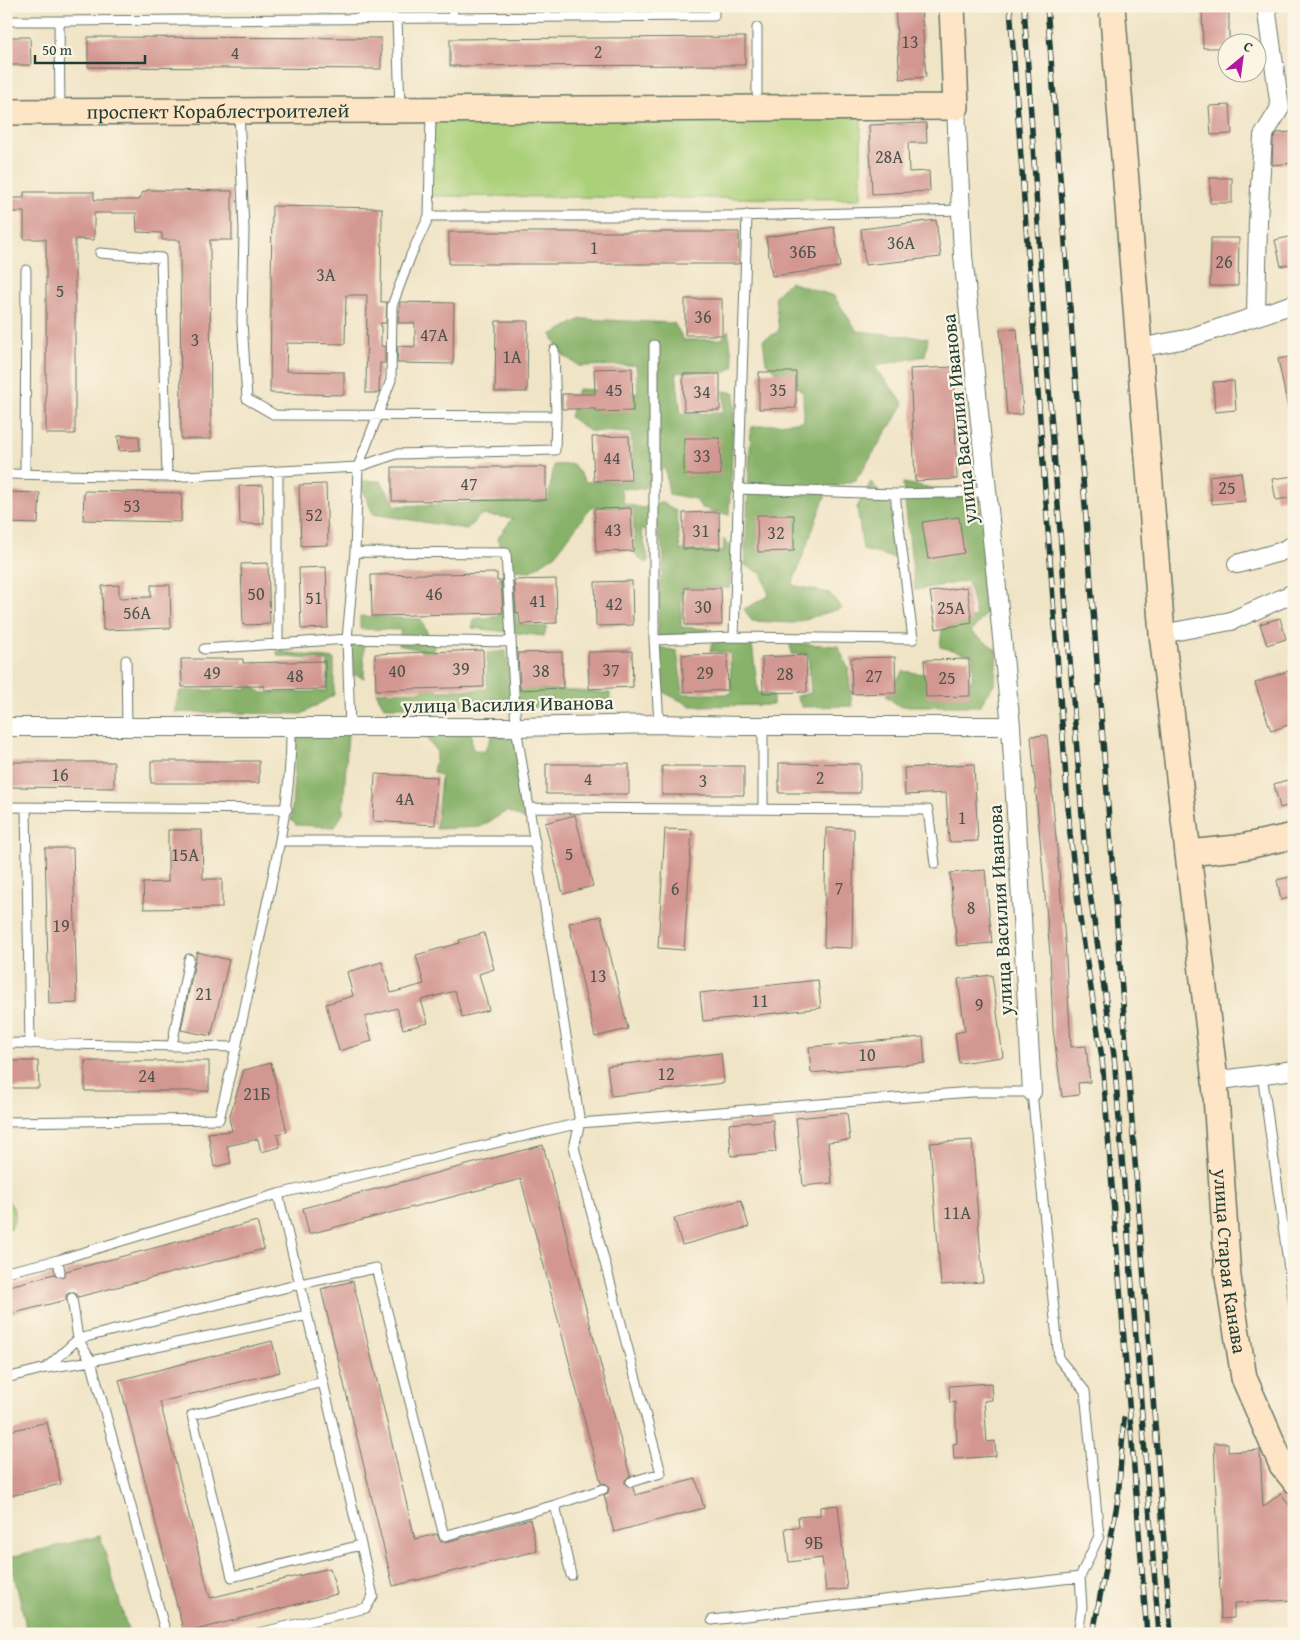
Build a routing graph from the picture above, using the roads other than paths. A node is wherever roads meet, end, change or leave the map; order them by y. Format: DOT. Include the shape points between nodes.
graph roads {
  1 [pos="363,6"];
  2 [pos="452,6"];
  3 [pos="714,6"];
  4 [pos="952,6"];
  5 [pos="1112,6"];
  6 [pos="1266,6"];
  7 [pos="452,17"];
  8 [pos="397,18"];
  9 [pos="362,19"];
  10 [pos="6,21"];
  11 [pos="59,21"];
  12 [pos="757,28"];
  13 [pos="757,93"];
  14 [pos="956,107"];
  15 [pos="1287,107"];
  16 [pos="400,109"];
  17 [pos="431,110"];
  18 [pos="60,111"];
  19 [pos="239,111"];
  20 [pos="6,112"];
  21 [pos="961,210"];
  22 [pos="747,215"];
  23 [pos="429,216"];
  24 [pos="100,254"];
  25 [pos="26,270"];
  26 [pos="1294,304"];
  27 [pos="1256,315"];
  28 [pos="654,345"];
  29 [pos="1139,348"];
  30 [pos="554,350"];
  31 [pos="377,416"];
  32 [pos="556,416"];
  33 [pos="358,467"];
  34 [pos="278,471"];
  35 [pos="6,474"];
  36 [pos="26,474"];
  37 [pos="167,477"];
  38 [pos="739,488"];
  39 [pos="988,492"];
  40 [pos="895,494"];
  41 [pos="1294,545"];
  42 [pos="355,552"];
  43 [pos="1237,564"];
  44 [pos="1294,593"];
  45 [pos="1162,634"];
  46 [pos="734,637"];
  47 [pos="347,639"];
  48 [pos="654,640"];
  49 [pos="511,642"];
  50 [pos="278,645"];
  51 [pos="204,649"];
  52 [pos="126,660"];
  53 [pos="659,724"];
  54 [pos="516,726"];
  55 [pos="763,726"];
  56 [pos="1011,726"];
  57 [pos="6,727"];
  58 [pos="127,727"];
  59 [pos="291,727"];
  60 [pos="350,727"];
  61 [pos="6,808"];
  62 [pos="26,808"];
  63 [pos="530,808"];
  64 [pos="287,809"];
  65 [pos="763,809"];
  66 [pos="1294,836"];
  67 [pos="280,841"];
  68 [pos="535,841"];
  69 [pos="1188,853"];
  70 [pos="935,864"];
  71 [pos="189,959"];
  72 [pos="6,1043"];
  73 [pos="30,1044"];
  74 [pos="172,1046"];
  75 [pos="237,1047"];
  76 [pos="1294,1070"];
  77 [pos="1262,1074"];
  78 [pos="1215,1081"];
  79 [pos="1032,1092"];
  80 [pos="6,1122"];
  81 [pos="580,1123"];
  82 [pos="278,1194"];
  83 [pos="58,1260"];
  84 [pos="6,1272"];
  85 [pos="60,1272"];
  86 [pos="300,1284"];
  87 [pos="72,1298"];
  88 [pos="1294,1305"];
  89 [pos="308,1316"];
  90 [pos="78,1339"];
  91 [pos="91,1361"];
  92 [pos="46,1368"];
  93 [pos="6,1378"];
  94 [pos="323,1382"];
  95 [pos="1294,1480"];
  96 [pos="631,1482"];
  97 [pos="602,1489"];
  98 [pos="554,1505"];
  99 [pos="361,1545"];
  100 [pos="571,1575"];
  101 [pos="1080,1578"];
  102 [pos="712,1620"];
  103 [pos="166,1634"];
  104 [pos="254,1634"];
  105 [pos="1078,1634"];
  1 -- 9 [label="lane"];
  2 -- 7 [label="lane"];
  3 -- 7 [label="lane" via="714,16"];
  4 -- 14 [label="street"];
  5 -- 29 [label="street, улица Старая Канава"];
  6 -- 15 [label="street"];
  7 -- 8 [label="lane"];
  8 -- 9 [label="lane"];
  8 -- 16 [label="lane"];
  9 -- 11 [label="lane"];
  10 -- 11 [label="lane"];
  11 -- 18 [label="lane"];
  12 -- 13 [label="lane"];
  14 -- 17 [label="street, проспект Кораблестроителей"];
  14 -- 21 [label="street, улица Василия Иванова"];
  15 -- 27 [label="street" via="1263,136"];
  16 -- 17 [label="street, проспект Кораблестроителей"];
  16 -- 19 [label="street, проспект Кораблестроителей"];
  17 -- 23 [label="lane"];
  18 -- 19 [label="street, проспект Кораблестроителей"];
  18 -- 20 [label="street, проспект Кораблестроителей"];
  19 -- 31 [label="lane" via="244,230 242,322 247,399 275,415"];
  21 -- 22 [label="lane"];
  21 -- 39 [label="street, улица Василия Иванова"];
  22 -- 23 [label="lane"];
  22 -- 38 [label="lane"];
  23 -- 31 [label="lane" via="410,255 392,306 391,380"];
  24 -- 37 [label="lane" via="161,258"];
  25 -- 36 [label="lane"];
  26 -- 27 [label="street"];
  27 -- 29 [label="street" via="1174,343"];
  28 -- 48 [label="lane"];
  29 -- 45 [label="street, улица Старая Канава"];
  30 -- 32 [label="lane"];
  31 -- 32 [label="lane"];
  31 -- 33 [label="lane"];
  32 -- 33 [label="lane" via="555,450 396,454"];
  33 -- 34 [label="lane"];
  33 -- 42 [label="lane"];
  34 -- 37 [label="lane"];
  34 -- 50 [label="lane"];
  35 -- 36 [label="lane"];
  36 -- 37 [label="lane"];
  38 -- 40 [label="lane"];
  38 -- 46 [label="lane"];
  39 -- 40 [label="lane"];
  39 -- 56 [label="street, улица Василия Иванова"];
  40 -- 46 [label="lane" via="912,639"];
  41 -- 43 [label="street"];
  42 -- 47 [label="lane"];
  42 -- 49 [label="lane" via="506,553"];
  44 -- 45 [label="street" via="1231,621"];
  45 -- 69 [label="street, улица Старая Канава"];
  46 -- 48 [label="lane"];
  47 -- 49 [label="lane"];
  47 -- 50 [label="lane"];
  47 -- 60 [label="lane"];
  48 -- 53 [label="lane"];
  49 -- 54 [label="lane"];
  50 -- 51 [label="lane"];
  52 -- 58 [label="lane"];
  53 -- 54 [label="street, улица Василия Иванова"];
  53 -- 55 [label="street, улица Василия Иванова"];
  54 -- 60 [label="street, улица Василия Иванова"];
  54 -- 63 [label="lane"];
  55 -- 56 [label="street, улица Василия Иванова"];
  55 -- 65 [label="lane"];
  56 -- 79 [label="street, улица Василия Иванова"];
  57 -- 58 [label="street, улица Василия Иванова"];
  58 -- 59 [label="street, улица Василия Иванова"];
  59 -- 60 [label="street, улица Василия Иванова"];
  59 -- 64 [label="lane" via="292,758"];
  61 -- 62 [label="lane"];
  62 -- 64 [label="lane"];
  62 -- 73 [label="lane"];
  63 -- 65 [label="lane"];
  63 -- 68 [label="lane"];
  64 -- 67 [label="lane"];
  65 -- 70 [label="lane" via="928,810"];
  66 -- 69 [label="street" via="1237,848"];
  67 -- 68 [label="lane"];
  67 -- 75 [label="lane"];
  68 -- 81 [label="lane"];
  69 -- 78 [label="street, улица Старая Канава"];
  71 -- 74 [label="lane"];
  72 -- 73 [label="lane"];
  73 -- 74 [label="lane"];
  74 -- 75 [label="lane"];
  75 -- 80 [label="lane" via="219,1119"];
  76 -- 77 [label="street"];
  77 -- 78 [label="street"];
  77 -- 88 [label="lane"];
  78 -- 95 [label="street, улица Старая Канава" via="1228,1277 1244,1378 1282,1464"];
  79 -- 81 [label="lane" via="972,1092"];
  79 -- 101 [label="lane" via="1059,1359 1086,1390 1099,1536"];
  81 -- 82 [label="lane"];
  81 -- 96 [label="lane" via="574,1148 661,1473"];
  82 -- 83 [label="lane"];
  82 -- 86 [label="lane"];
  83 -- 84 [label="lane"];
  83 -- 85 [label="lane"];
  86 -- 89 [label="lane"];
  86 -- 90 [label="lane"];
  86 -- 98 [label="lane" via="376,1268 444,1536"];
  87 -- 90 [label="lane"];
  89 -- 91 [label="lane"];
  89 -- 94 [label="lane"];
  90 -- 91 [label="lane"];
  90 -- 92 [label="lane"];
  91 -- 92 [label="lane"];
  91 -- 103 [label="lane"];
  92 -- 93 [label="lane"];
  94 -- 99 [label="lane"];
  94 -- 99 [label="lane" via="192,1415 232,1577"];
  97 -- 98 [label="lane"];
  98 -- 100 [label="lane"];
  99 -- 104 [label="lane" via="373,1596 366,1608"];
  101 -- 102 [label="lane"];
  101 -- 105 [label="lane" via="1082,1607"];
}
